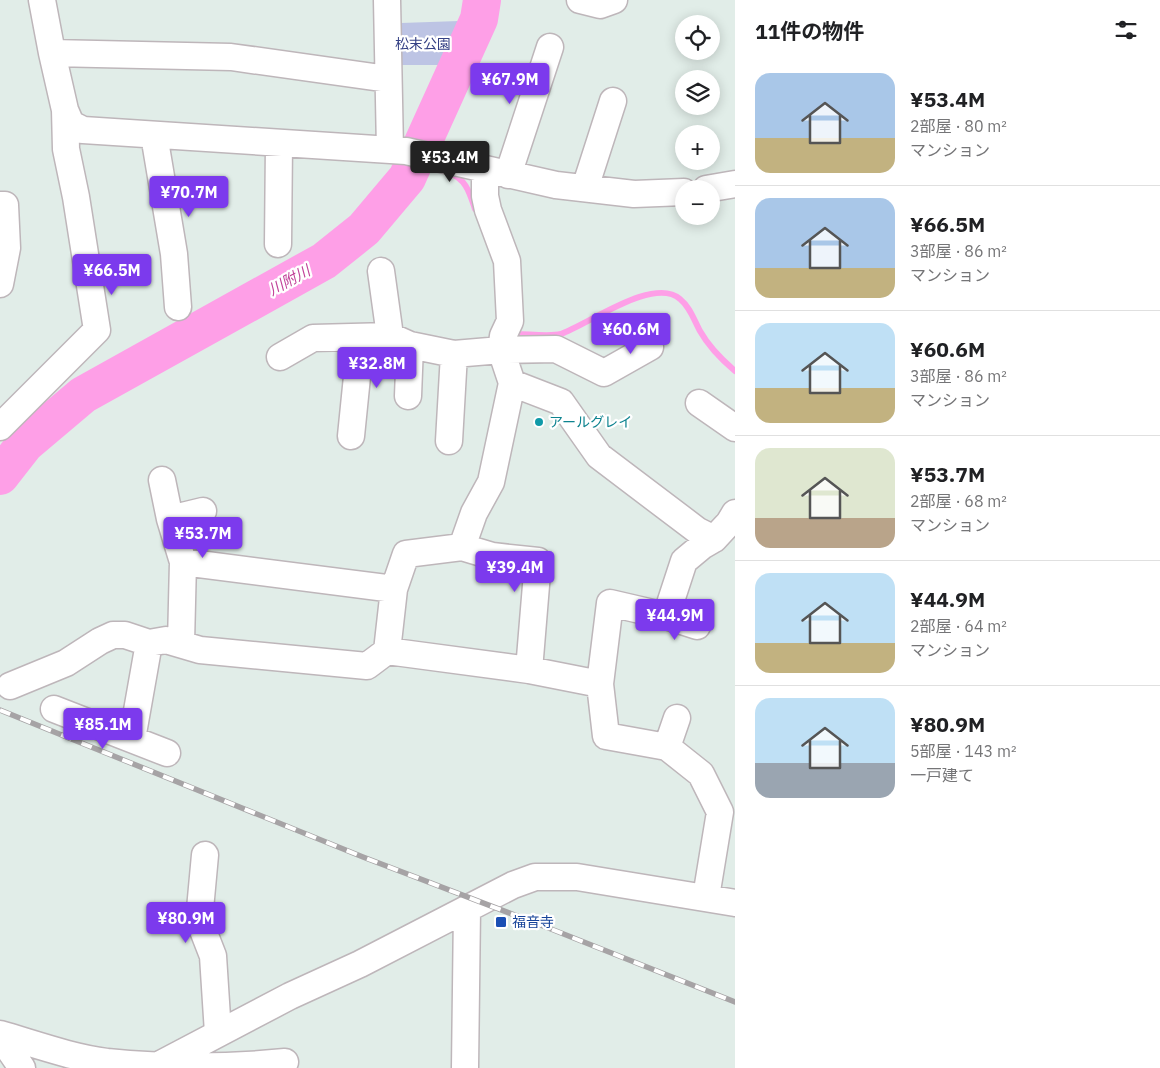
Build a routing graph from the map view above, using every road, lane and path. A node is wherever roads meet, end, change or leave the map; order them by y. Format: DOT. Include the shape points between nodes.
graph roads {
  1 [pos="42,0"];
  2 [pos="387,0"];
  3 [pos="580,0"];
  4 [pos="614,0"];
  5 [pos="550,47"];
  6 [pos="52,53"];
  7 [pos="388,79"];
  8 [pos="613,101"];
  9 [pos="65,110"];
  10 [pos="154,135"];
  11 [pos="278,143"];
  12 [pos="407,152"];
  13 [pos="496,172"];
  14 [pos="735,184"];
  15 [pos="720,187"];
  16 [pos="585,188"];
  17 [pos="675,192"];
  18 [pos="0,205"];
  19 [pos="278,244"];
  20 [pos="380,272"];
  21 [pos="0,284"];
  22 [pos="178,307"];
  23 [pos="505,335"];
  24 [pos="361,337"];
  25 [pos="400,340"];
  26 [pos="650,344"];
  27 [pos="454,354"];
  28 [pos="280,356"];
  29 [pos="512,383"];
  30 [pos="408,396"];
  31 [pos="699,403"];
  32 [pos="0,427"];
  33 [pos="735,428"];
  34 [pos="351,436"];
  35 [pos="449,441"];
  36 [pos="162,480"];
  37 [pos="203,511"];
  38 [pos="735,513"];
  39 [pos="170,519"];
  40 [pos="728,539"];
  41 [pos="462,547"];
  42 [pos="183,562"];
  43 [pos="394,589"];
  44 [pos="666,616"];
  45 [pos="697,626"];
  46 [pos="149,643"];
  47 [pos="180,643"];
  48 [pos="387,651"];
  49 [pos="529,670"];
  50 [pos="19,676"];
  51 [pos="600,684"];
  52 [pos="54,709"];
  53 [pos="676,718"];
  54 [pos="132,739"];
  55 [pos="667,747"];
  56 [pos="167,753"];
  57 [pos="205,855"];
  58 [pos="706,897"];
  59 [pos="735,903"];
  60 [pos="467,909"];
  61 [pos="223,1031"];
  62 [pos="0,1035"];
  63 [pos="285,1062"];
  64 [pos="154,1067"];
  65 [pos="226,1067"];
  66 [pos="22,1068"];
  67 [pos="465,1068"];
  1 -- 6 [label="street"];
  2 -- 7 [label="street"];
  3 -- 4 [label="street" via="600,5"];
  5 -- 13 [label="street"];
  6 -- 7 [label="street" via="231,57"];
  6 -- 9 [label="street"];
  7 -- 12 [label="street"];
  8 -- 16 [label="street"];
  9 -- 10 [label="street" via="71,124 83,130"];
  9 -- 32 [label="street" via="66,149 97,330"];
  10 -- 11 [label="street"];
  10 -- 22 [label="street" via="174,254"];
  11 -- 12 [label="street"];
  11 -- 19 [label="street"];
  12 -- 13 [label="street"];
  13 -- 16 [label="street"];
  13 -- 23 [label="street" via="485,196 507,262"];
  14 -- 15 [label="street"];
  16 -- 17 [label="street" via="634,194"];
  18 -- 21 [label="street" via="5,205 7,248"];
  20 -- 25 [label="street"];
  23 -- 26 [label="street" via="556,349 604,373"];
  23 -- 27 [label="street"];
  23 -- 29 [label="street"];
  24 -- 25 [label="street"];
  24 -- 28 [label="street" via="313,338"];
  24 -- 34 [label="street"];
  25 -- 27 [label="street"];
  25 -- 30 [label="street"];
  27 -- 35 [label="street"];
  29 -- 40 [label="street" via="561,402 599,456 698,531"];
  29 -- 41 [label="street" via="491,482 474,513"];
  31 -- 33 [label="street"];
  36 -- 39 [label="street"];
  37 -- 39 [label="street"];
  38 -- 40 [label="street" via="729,523"];
  39 -- 42 [label="street"];
  40 -- 44 [label="street" via="702,546 684,561"];
  41 -- 43 [label="street" via="406,554"];
  41 -- 49 [label="street" via="492,556 538,561"];
  42 -- 43 [label="street"];
  42 -- 47 [label="street"];
  43 -- 48 [label="street"];
  44 -- 45 [label="street"];
  44 -- 51 [label="street" via="610,603"];
  46 -- 47 [label="street" via="166,640"];
  46 -- 50 [label="street" via="125,635 111,625 100,641 66,663"];
  46 -- 54 [label="street"];
  47 -- 48 [label="street" via="200,650 367,666"];
  48 -- 49 [label="street"];
  49 -- 51 [label="street"];
  51 -- 55 [label="street" via="606,736"];
  52 -- 54 [label="street"];
  53 -- 55 [label="street"];
  54 -- 56 [label="street"];
  55 -- 58 [label="street" via="701,774 720,812"];
  57 -- 61 [label="street" via="199,920 213,956"];
  58 -- 59 [label="street"];
  58 -- 60 [label="street" via="612,882 535,877"];
  60 -- 61 [label="street"];
  60 -- 67 [label="street"];
  61 -- 64 [label="street"];
  61 -- 65 [label="street"];
  62 -- 64 [label="street" via="106,1062"];
  62 -- 66 [label="street"];
  63 -- 65 [label="street"];
  64 -- 65 [label="street"];
}
